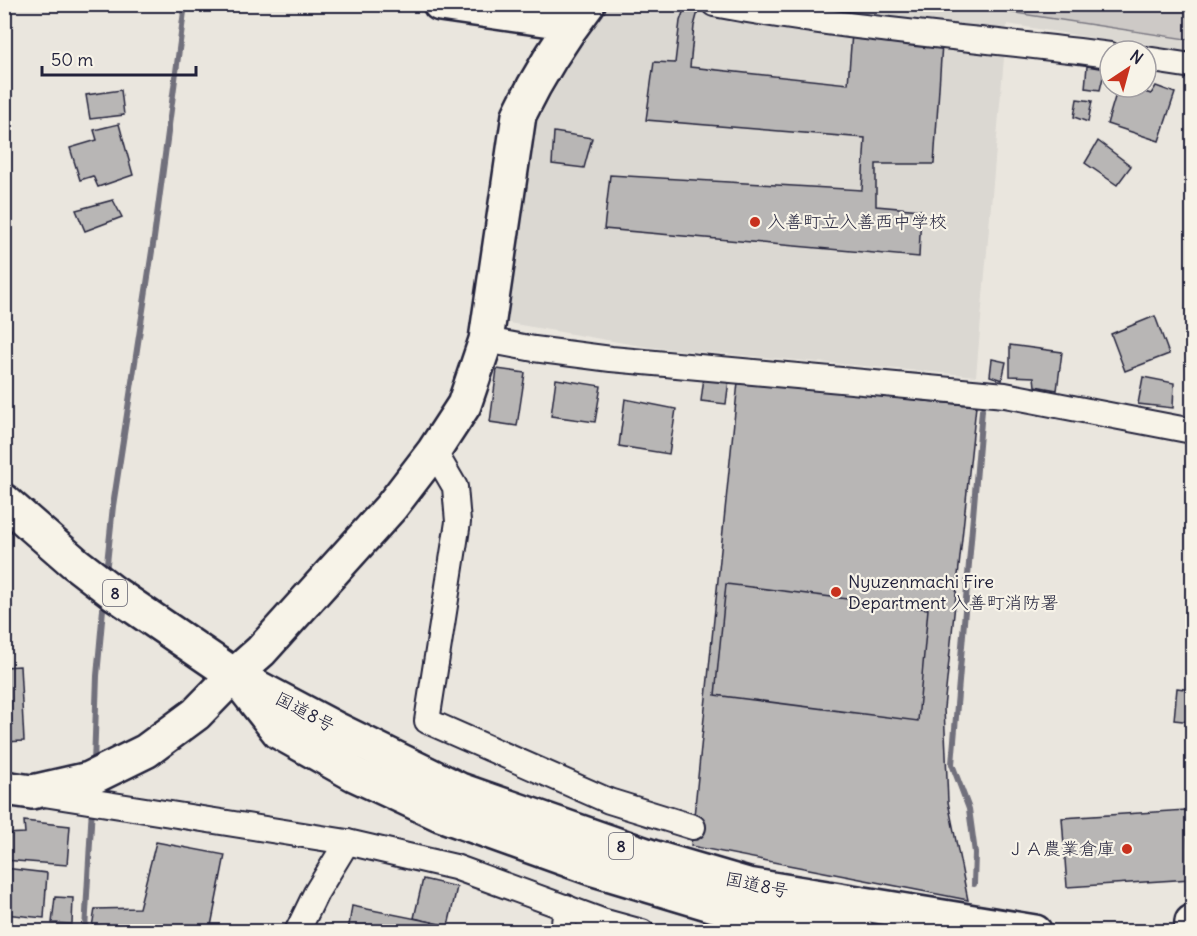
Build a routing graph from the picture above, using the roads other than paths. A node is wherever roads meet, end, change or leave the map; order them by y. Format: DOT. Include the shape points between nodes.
graph roads {
  1 [pos="440,4"];
  2 [pos="714,4"];
  3 [pos="581,14"];
  4 [pos="1098,53"];
  5 [pos="1158,61"];
  6 [pos="1192,66"];
  7 [pos="486,340"];
  8 [pos="1192,431"];
  9 [pos="434,451"];
  10 [pos="4,501"];
  11 [pos="234,675"];
  12 [pos="18,790"];
  13 [pos="693,827"];
  14 [pos="347,842"];
  15 [pos="566,907"];
  16 [pos="1192,922"];
  17 [pos="297,932"];
  18 [pos="563,932"];
  19 [pos="642,932"];
  20 [pos="857,932"];
  21 [pos="1035,932"];
  22 [pos="1191,932"];
  1 -- 3 [label="main road"];
  2 -- 4 [label="street"];
  3 -- 7 [label="main road" via="535,83 519,115"];
  5 -- 6 [label="street"];
  7 -- 8 [label="street" via="611,359 1005,395"];
  7 -- 9 [label="main road" via="464,405"];
  9 -- 11 [label="main road" via="391,507 261,651"];
  9 -- 13 [label="street" via="456,487 458,522 427,721 609,801"];
  10 -- 11 [label="main road, 8" via="75,563"];
  11 -- 12 [label="main road" via="196,714 146,751 90,779"];
  11 -- 20 [label="main road, 国道8号 / 8" via="279,732 354,774 440,814 594,869 741,913"];
  11 -- 21 [label="main road, 国道8号 / 8" via="459,790 652,857 748,885"];
  12 -- 14 [label="street"];
  14 -- 15 [label="street" via="455,867"];
  14 -- 17 [label="street"];
  15 -- 18 [label="street"];
  15 -- 19 [label="street"];
  16 -- 22 [label="main road"];
}
